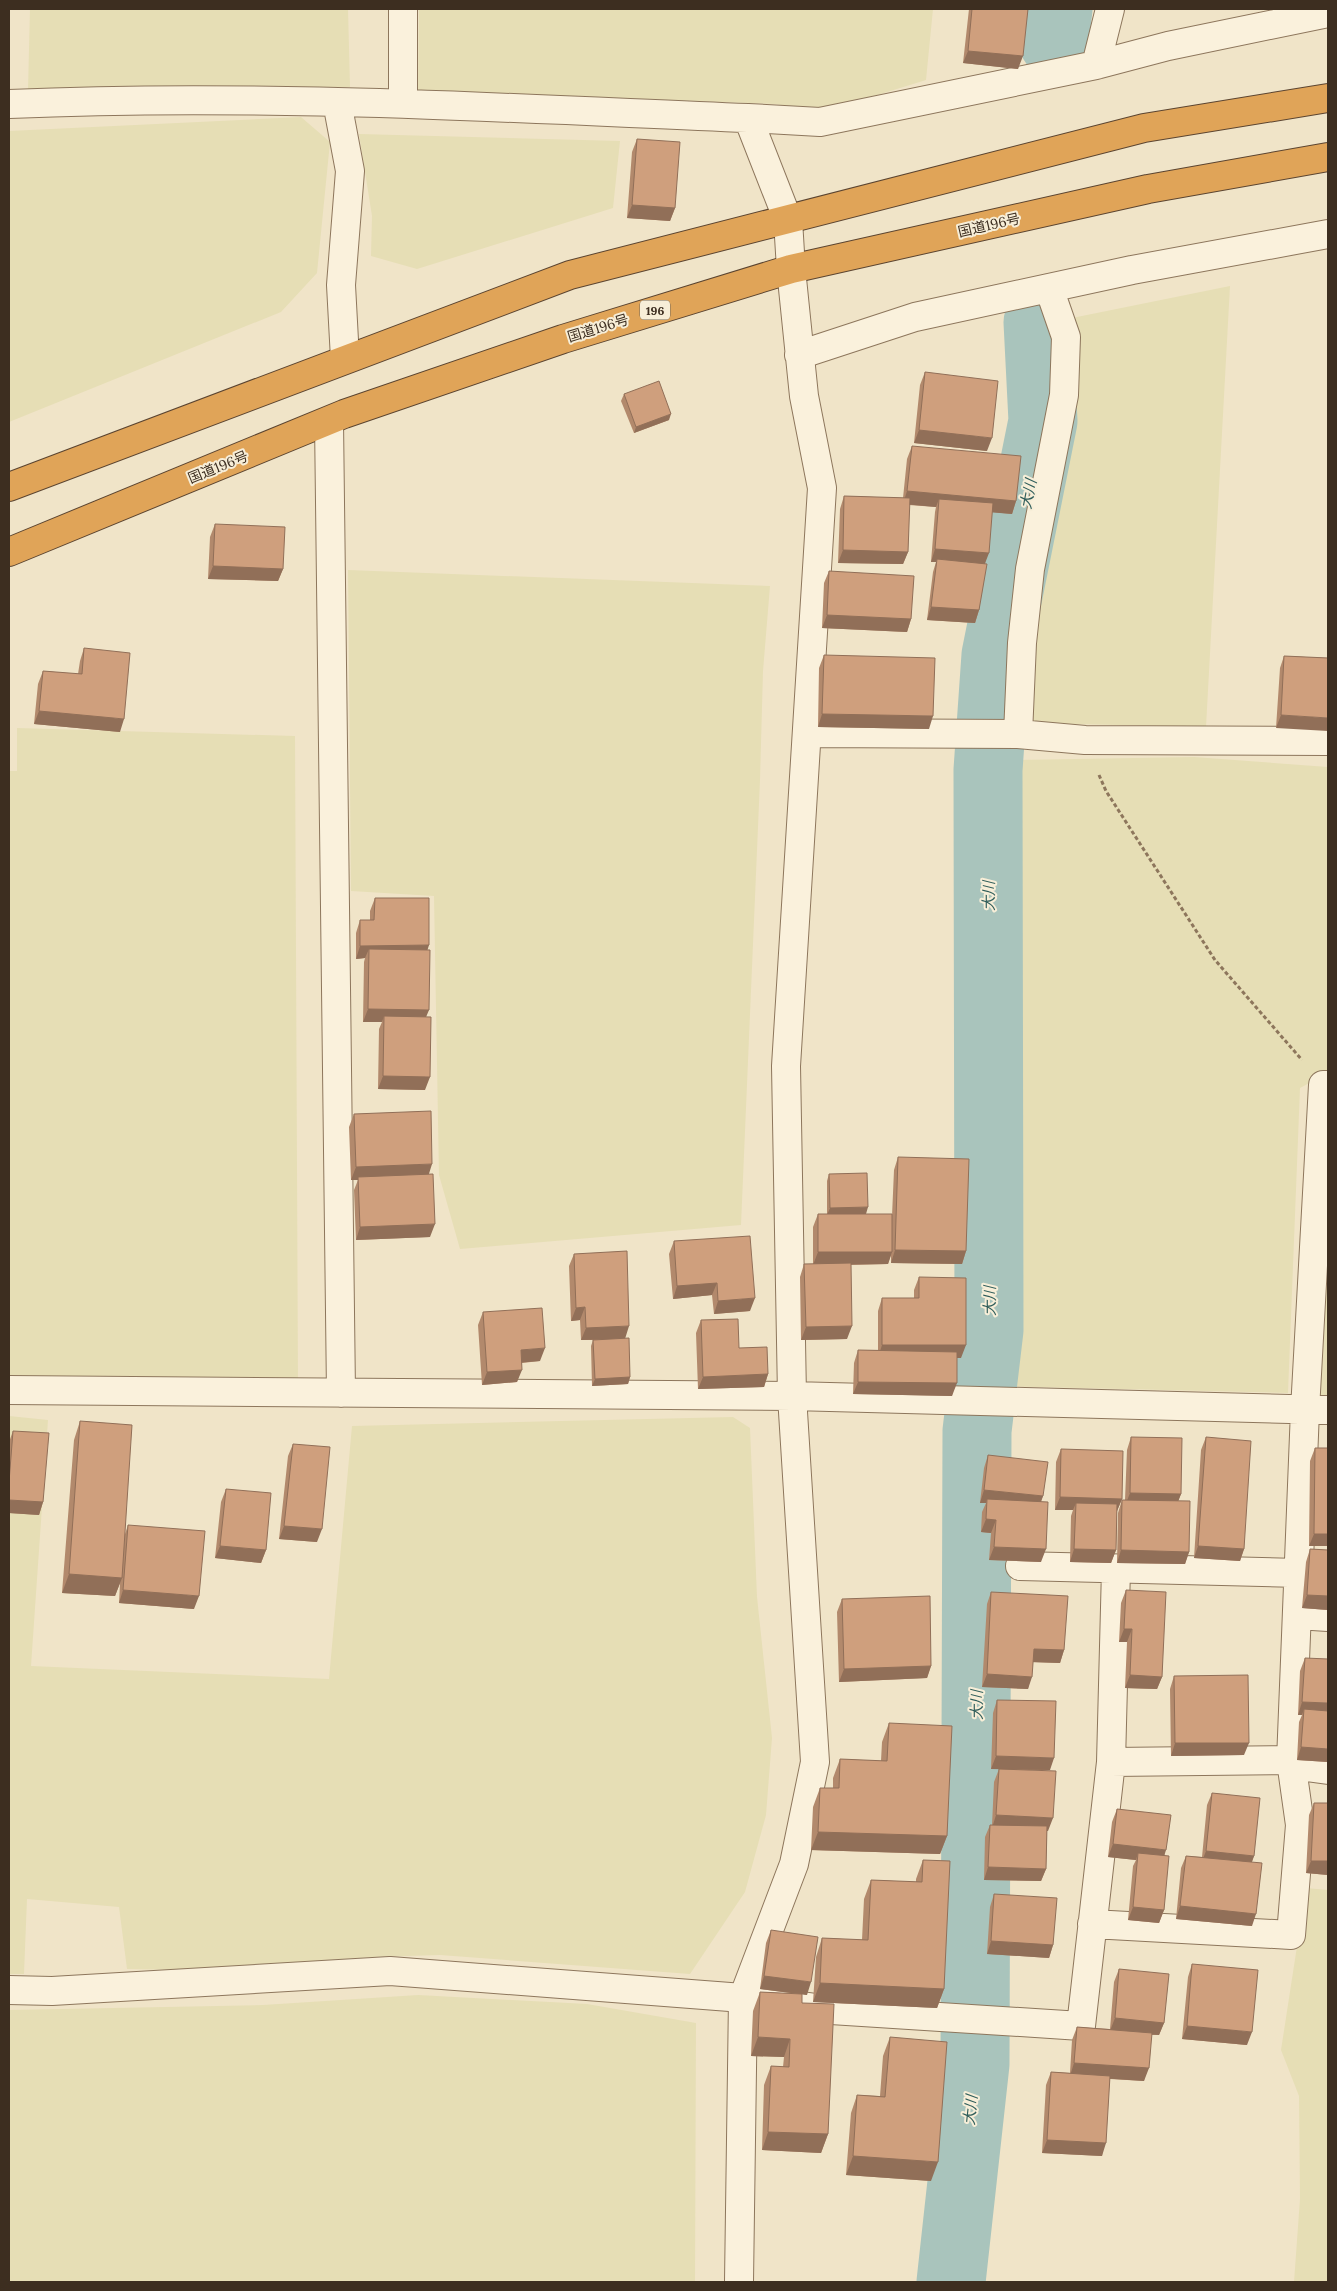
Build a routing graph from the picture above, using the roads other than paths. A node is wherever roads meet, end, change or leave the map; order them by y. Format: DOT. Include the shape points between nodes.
graph roads {
  1 [pos="403,9"];
  2 [pos="1110,9"];
  3 [pos="1328,13"];
  4 [pos="1096,65"];
  5 [pos="1328,98"];
  6 [pos="337,102"];
  7 [pos="403,103"];
  8 [pos="9,104"];
  9 [pos="748,118"];
  10 [pos="1328,157"];
  11 [pos="788,220"];
  12 [pos="1328,234"];
  13 [pos="791,269"];
  14 [pos="1049,288"];
  15 [pos="800,355"];
  16 [pos="345,359"];
  17 [pos="329,421"];
  18 [pos="9,487"];
  19 [pos="9,552"];
  20 [pos="807,733"];
  21 [pos="1018,734"];
  22 [pos="1328,741"];
  23 [pos="1326,1085"];
  24 [pos="9,1390"];
  25 [pos="341,1392"];
  26 [pos="792,1396"];
  27 [pos="1316,1410"];
  28 [pos="1020,1566"];
  29 [pos="1116,1568"];
  30 [pos="1298,1573"];
  31 [pos="1297,1615"];
  32 [pos="1328,1617"];
  33 [pos="1291,1761"];
  34 [pos="1111,1762"];
  35 [pos="1328,1770"];
  36 [pos="1092,1924"];
  37 [pos="9,1990"];
  38 [pos="743,1998"];
  39 [pos="739,2282"];
  1 -- 7 [label="street"];
  2 -- 4 [label="street"];
  3 -- 4 [label="street" via="1168,46"];
  4 -- 9 [label="street" via="820,122"];
  5 -- 11 [label="highway" via="1144,128"];
  6 -- 7 [label="street"];
  6 -- 8 [label="street" via="106,100"];
  6 -- 16 [label="street" via="350,171 341,284"];
  7 -- 9 [label="street"];
  9 -- 11 [label="street"];
  10 -- 13 [label="highway, 国道196号 / 196" via="1148,189"];
  11 -- 13 [label="street"];
  11 -- 16 [label="highway" via="570,275"];
  12 -- 14 [label="street"];
  13 -- 15 [label="street"];
  13 -- 17 [label="highway, 国道196号 / 196" via="563,339"];
  14 -- 15 [label="street" via="915,317"];
  14 -- 21 [label="street" via="1066,338 1064,395 1030,570 1022,644"];
  15 -- 20 [label="street" via="804,396 822,488"];
  16 -- 18 [label="highway"];
  17 -- 19 [label="highway, 国道196号 / 196"];
  17 -- 25 [label="street"];
  20 -- 21 [label="street"];
  20 -- 26 [label="street" via="786,1066"];
  21 -- 22 [label="street" via="1086,740"];
  23 -- 27 [label="street"];
  24 -- 25 [label="street"];
  25 -- 26 [label="street"];
  26 -- 27 [label="street"];
  26 -- 38 [label="street" via="815,1762 794,1864"];
  27 -- 30 [label="street"];
  28 -- 29 [label="street"];
  29 -- 30 [label="street"];
  29 -- 34 [label="street"];
  30 -- 31 [label="street"];
  31 -- 32 [label="street"];
  31 -- 33 [label="street"];
  33 -- 34 [label="street"];
  33 -- 35 [label="street" via="1306,1768"];
  33 -- 36 [label="street" via="1300,1825 1291,1935"];
  34 -- 36 [label="street"];
  36 -- 38 [label="street" via="1081,2026 830,2010"];
  37 -- 38 [label="street" via="52,1991 390,1971"];
  38 -- 39 [label="street"];
}
